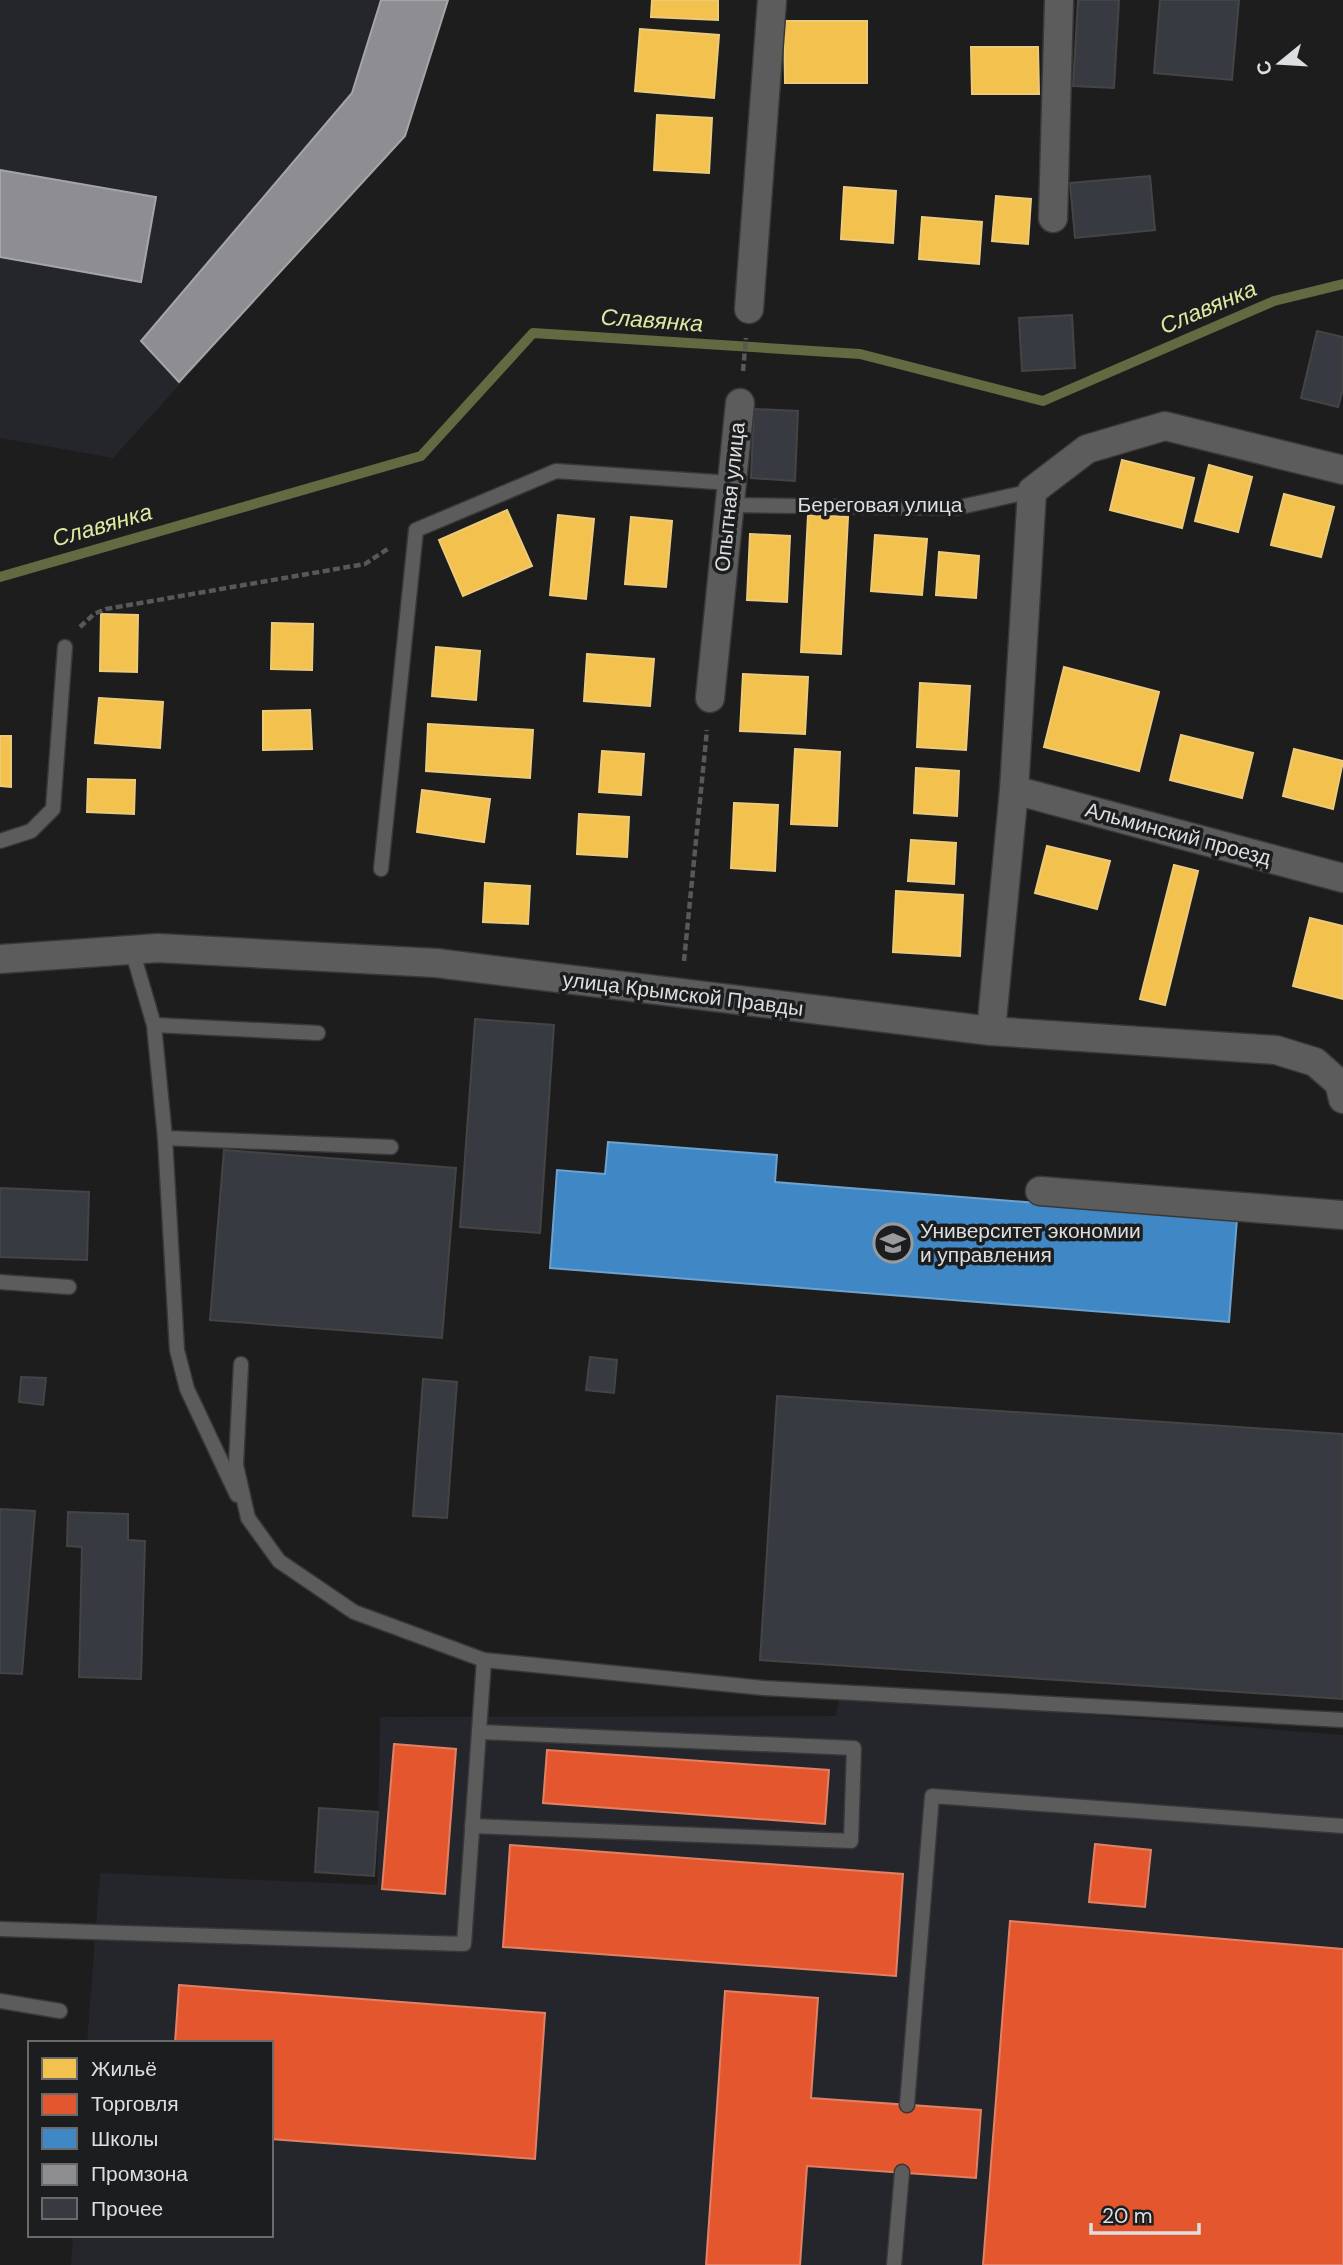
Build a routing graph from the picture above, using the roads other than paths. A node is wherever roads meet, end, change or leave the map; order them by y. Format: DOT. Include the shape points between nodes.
graph roads {
  1 [pos="772,0"];
  2 [pos="1059,0"];
  3 [pos="1053,218"];
  4 [pos="749,309"];
  5 [pos="740,404"];
  6 [pos="1343,470"];
  7 [pos="1032,491"];
  8 [pos="730,494"];
  9 [pos="65,647"];
  10 [pos="710,698"];
  11 [pos="1014,790"];
  12 [pos="0,841"];
  13 [pos="380,869"];
  14 [pos="1343,878"];
  15 [pos="132,950"];
  16 [pos="0,959"];
  17 [pos="154,1025"];
  18 [pos="991,1031"];
  19 [pos="318,1033"];
  20 [pos="1343,1099"];
  21 [pos="164,1138"];
  22 [pos="391,1147"];
  23 [pos="1040,1191"];
  24 [pos="1343,1215"];
  25 [pos="0,1282"];
  26 [pos="69,1287"];
  27 [pos="241,1364"];
  28 [pos="248,1518"];
  29 [pos="484,1660"];
  30 [pos="1343,1720"];
  31 [pos="479,1732"];
  32 [pos="472,1826"];
  33 [pos="1343,1826"];
  34 [pos="0,1929"];
  35 [pos="0,2001"];
  36 [pos="60,2011"];
  37 [pos="907,2105"];
  38 [pos="902,2172"];
  39 [pos="894,2265"];
  1 -- 4 [label="street"];
  2 -- 3 [label="street"];
  5 -- 8 [label="street, Опытная улица"];
  6 -- 7 [label="street, Береговая улица" via="1165,426 1087,449"];
  7 -- 8 [label="lane, Береговая улица" via="956,508"];
  7 -- 11 [label="street"];
  8 -- 10 [label="street, Опытная улица"];
  8 -- 13 [label="lane, Береговая улица" via="556,471 416,530"];
  9 -- 12 [label="lane" via="53,809 31,831"];
  11 -- 14 [label="street, Альминский проезд"];
  11 -- 18 [label="street"];
  15 -- 16 [label="street, улица Крымской Правды"];
  15 -- 17 [label="lane"];
  15 -- 18 [label="street, улица Крымской Правды" via="436,963"];
  17 -- 19 [label="lane"];
  17 -- 21 [label="lane"];
  18 -- 20 [label="street, улица Крымской Правды" via="1276,1050 1315,1062 1339,1083"];
  21 -- 22 [label="lane"];
  21 -- 28 [label="lane" via="177,1350 187,1389"];
  23 -- 24 [label="street"];
  25 -- 26 [label="lane"];
  27 -- 28 [label="lane" via="236,1465"];
  28 -- 29 [label="lane" via="279,1561 354,1612"];
  29 -- 30 [label="lane" via="764,1688"];
  29 -- 31 [label="lane"];
  31 -- 32 [label="lane"];
  31 -- 32 [label="lane" via="854,1748 851,1841"];
  32 -- 34 [label="lane" via="464,1944"];
  33 -- 37 [label="lane" via="932,1796"];
  35 -- 36 [label="lane"];
  38 -- 39 [label="lane"];
}
